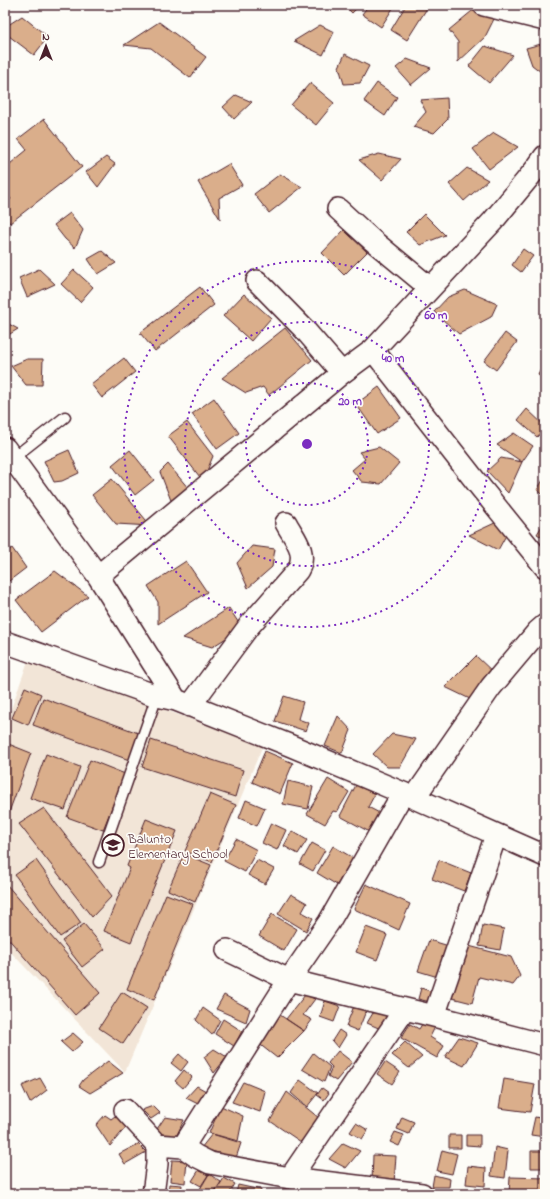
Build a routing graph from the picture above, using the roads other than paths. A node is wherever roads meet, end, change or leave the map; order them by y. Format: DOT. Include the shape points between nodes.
graph roads {
  1 [pos="484,5"];
  2 [pos="542,15"];
  3 [pos="545,156"];
  4 [pos="338,209"];
  5 [pos="256,281"];
  6 [pos="430,288"];
  7 [pos="373,350"];
  8 [pos="342,373"];
  9 [pos="65,416"];
  10 [pos="9,453"];
  11 [pos="286,523"];
  12 [pos="545,567"];
  13 [pos="98,576"];
  14 [pos="545,625"];
  15 [pos="5,642"];
  16 [pos="175,701"];
  17 [pos="408,795"];
  18 [pos="496,834"];
  19 [pos="545,856"];
  20 [pos="99,862"];
  21 [pos="227,950"];
  22 [pos="289,980"];
  23 [pos="405,1010"];
  24 [pos="434,1016"];
  25 [pos="545,1045"];
  26 [pos="125,1110"];
  27 [pos="157,1145"];
  28 [pos="183,1147"];
  29 [pos="290,1178"];
  30 [pos="153,1194"];
  31 [pos="422,1194"];
  1 -- 2 [label="street"];
  3 -- 6 [label="street" via="493,221"];
  4 -- 6 [label="street"];
  5 -- 8 [label="street" via="304,329"];
  6 -- 7 [label="street"];
  7 -- 8 [label="street"];
  7 -- 12 [label="street"];
  8 -- 13 [label="street"];
  9 -- 10 [label="lane"];
  10 -- 13 [label="street"];
  11 -- 16 [label="street" via="302,555 302,563 298,570 249,626"];
  13 -- 16 [label="street"];
  14 -- 17 [label="street" via="491,687"];
  15 -- 16 [label="street"];
  16 -- 17 [label="street"];
  16 -- 20 [label="lane"];
  17 -- 18 [label="street"];
  17 -- 22 [label="street" via="329,922"];
  18 -- 19 [label="street"];
  18 -- 24 [label="street"];
  21 -- 22 [label="street"];
  22 -- 23 [label="street"];
  22 -- 28 [label="street"];
  23 -- 24 [label="street"];
  23 -- 29 [label="street"];
  24 -- 25 [label="street"];
  26 -- 27 [label="street"];
  27 -- 28 [label="street"];
  27 -- 30 [label="street"];
  28 -- 29 [label="street" via="210,1162"];
  29 -- 31 [label="street"];
}
